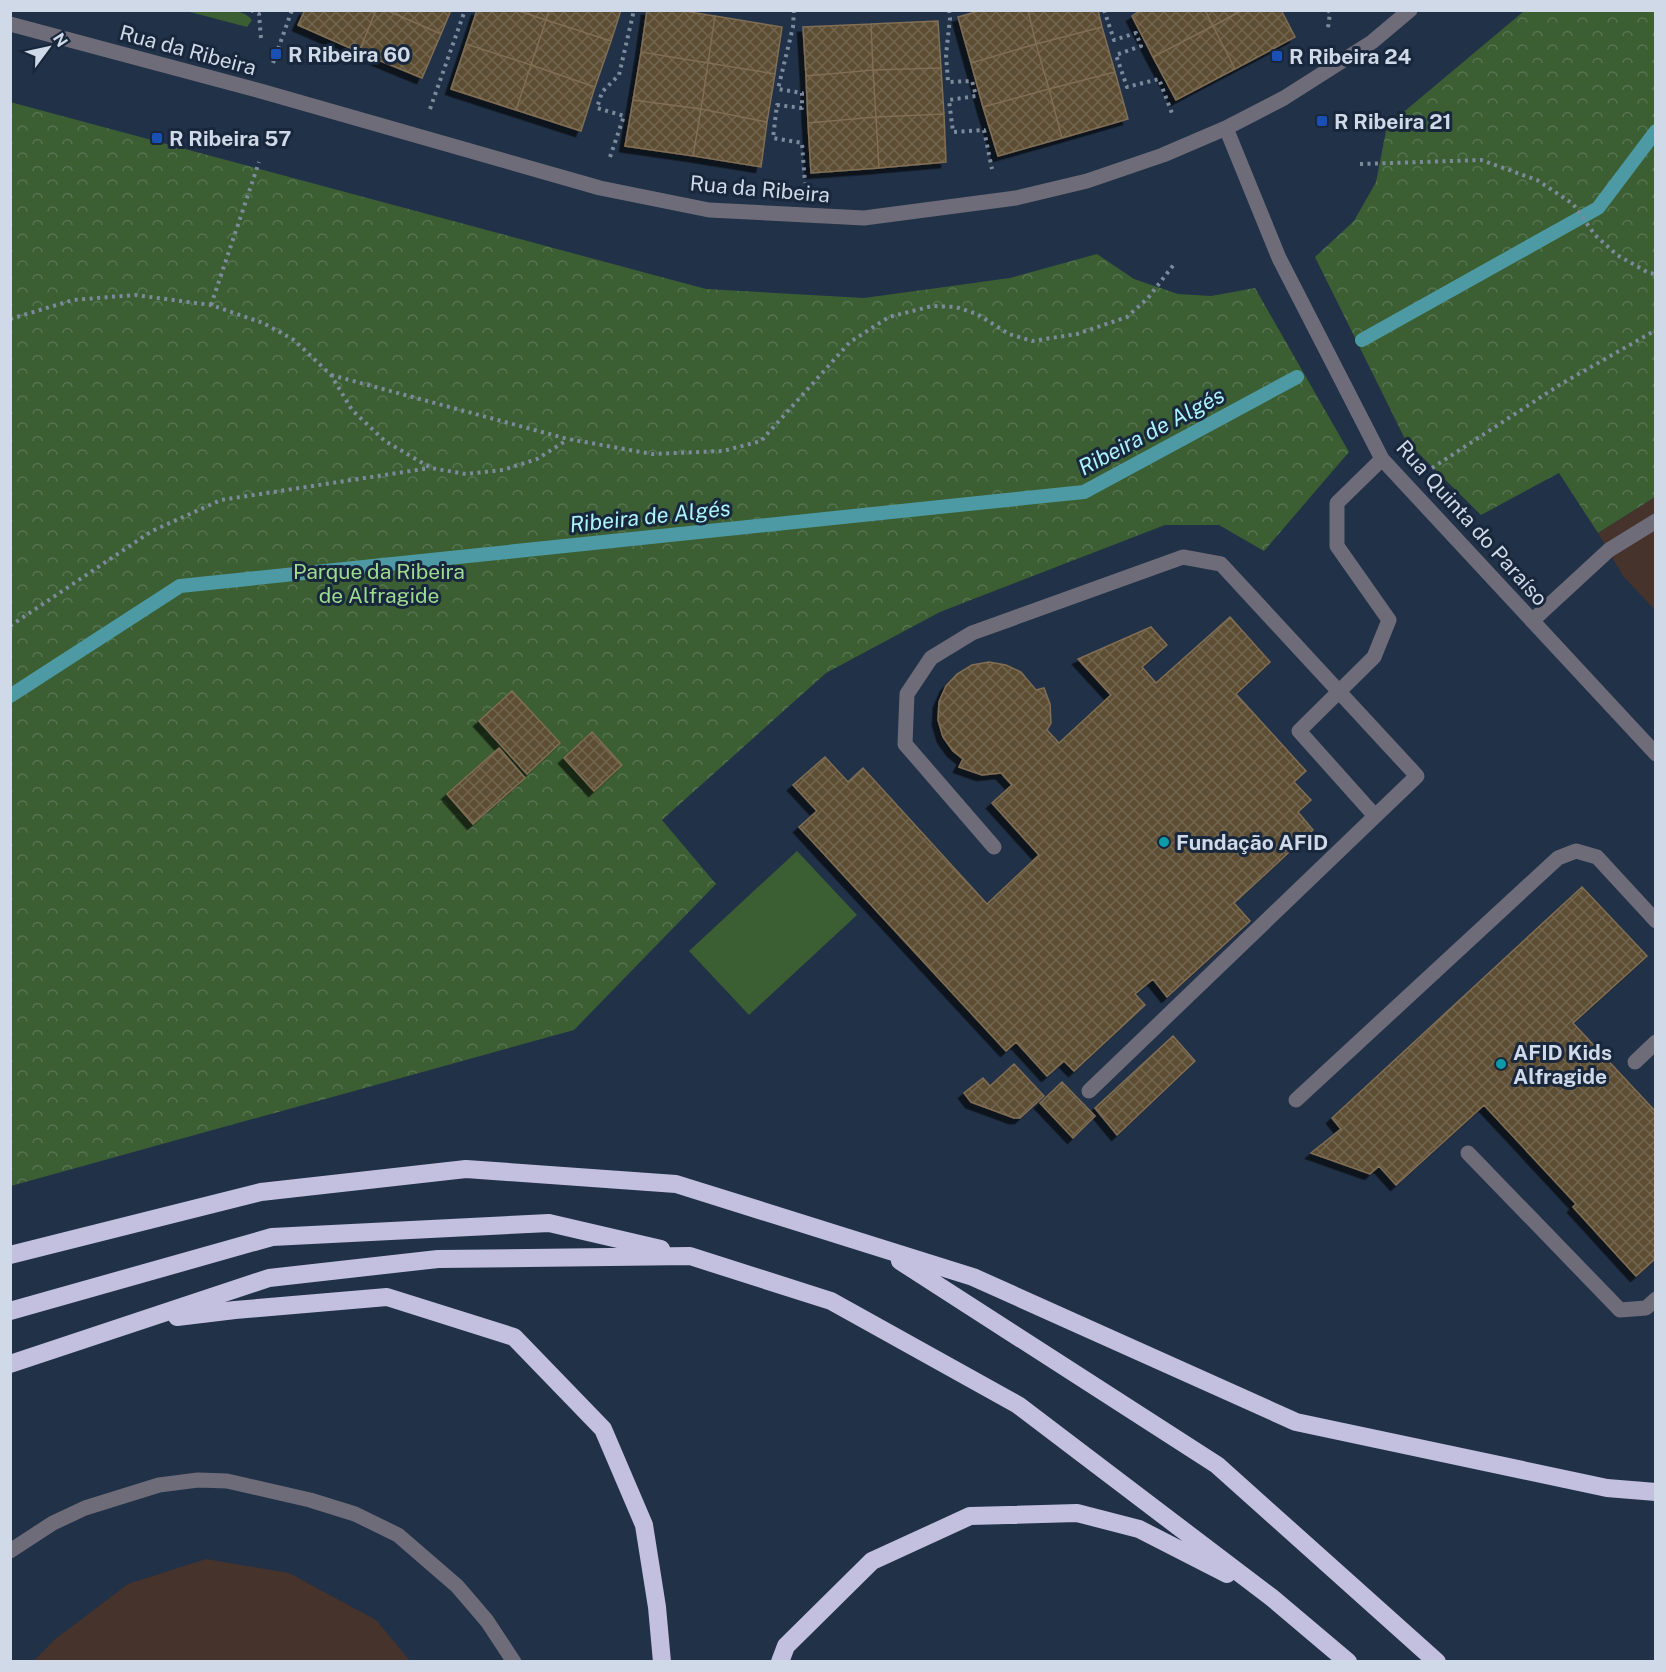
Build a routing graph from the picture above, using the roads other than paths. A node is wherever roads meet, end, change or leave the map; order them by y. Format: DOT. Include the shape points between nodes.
graph roads {
  1 [pos="1410,10"];
  2 [pos="10,24"];
  3 [pos="1226,128"];
  4 [pos="1382,459"];
  5 [pos="1656,521"];
  6 [pos="1532,621"];
  7 [pos="1340,692"];
  8 [pos="1656,754"];
  9 [pos="1375,816"];
  10 [pos="994,847"];
  11 [pos="1656,921"];
  12 [pos="1656,1042"];
  13 [pos="1635,1062"];
  14 [pos="1089,1091"];
  15 [pos="1296,1100"];
  16 [pos="1468,1153"];
  17 [pos="881,1249"];
  18 [pos="10,1255"];
  19 [pos="690,1256"];
  20 [pos="1656,1299"];
  21 [pos="10,1311"];
  22 [pos="134,1323"];
  23 [pos="10,1364"];
  24 [pos="1656,1492"];
  25 [pos="10,1551"];
  26 [pos="1271,1597"];
  27 [pos="514,1662"];
  28 [pos="662,1662"];
  29 [pos="780,1662"];
  30 [pos="1348,1662"];
  31 [pos="1437,1662"];
  1 -- 3 [label="street, Rua da Ribeira" via="1372,42 1284,98"];
  2 -- 3 [label="street, Rua da Ribeira" via="600,188 709,210 864,218 998,201 1087,181"];
  3 -- 4 [label="street, Rua Quinta do Paraíso" via="1280,258"];
  4 -- 6 [label="street, Rua Quinta do Paraíso"];
  4 -- 7 [label="street" via="1336,503 1338,546 1389,620 1374,657"];
  5 -- 6 [label="street" via="1609,550"];
  6 -- 8 [label="street, Rua Quinta do Paraíso"];
  7 -- 9 [label="street" via="1299,731"];
  7 -- 9 [label="street" via="1417,776"];
  7 -- 10 [label="street" via="1221,564 1202,560 1183,557 972,633 931,658 907,694 905,744"];
  9 -- 14 [label="street"];
  11 -- 15 [label="street" via="1597,856 1576,851 1558,858"];
  12 -- 13 [label="street"];
  16 -- 20 [label="street" via="1620,1310 1646,1308"];
  17 -- 18 [label="highway" via="676,1184 466,1169 261,1192"];
  17 -- 24 [label="highway" via="973,1277 1296,1422 1607,1488"];
  17 -- 31 [label="highway" via="1216,1465"];
  19 -- 21 [label="highway" via="549,1223 272,1237"];
  19 -- 22 [label="highway" via="438,1259 269,1278"];
  19 -- 26 [label="highway" via="831,1301 1018,1405"];
  22 -- 23 [label="highway"];
  22 -- 28 [label="highway" via="387,1297 514,1337 603,1429 644,1525"];
  25 -- 27 [label="street" via="85,1508 159,1485 227,1481 310,1500 355,1514 398,1534 457,1586"];
  26 -- 29 [label="highway" via="1139,1529 1077,1513 970,1516 872,1560 786,1646"];
  26 -- 30 [label="highway"];
}
